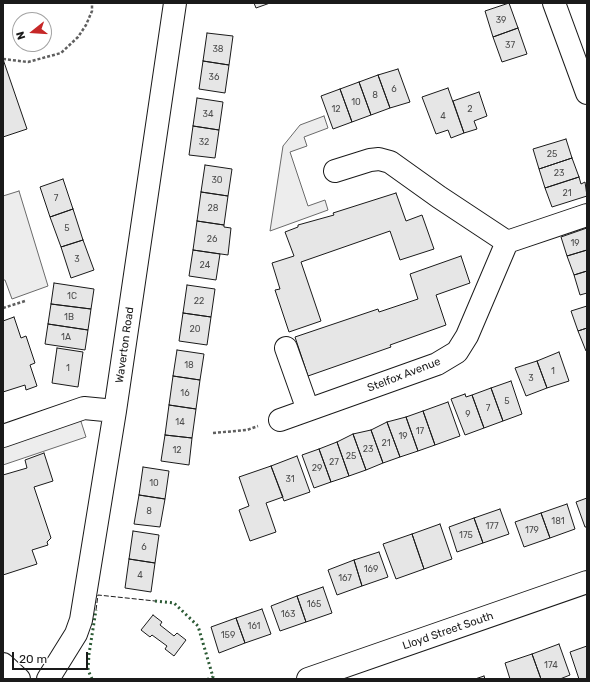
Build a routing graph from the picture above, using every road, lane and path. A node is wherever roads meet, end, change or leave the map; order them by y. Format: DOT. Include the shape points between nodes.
graph roads {
  1 [pos="92,3"];
  2 [pos="174,3"];
  3 [pos="554,3"];
  4 [pos="3,59"];
  5 [pos="587,93"];
  6 [pos="335,171"];
  7 [pos="587,215"];
  8 [pos="507,242"];
  9 [pos="25,301"];
  10 [pos="3,308"];
  11 [pos="286,348"];
  12 [pos="308,410"];
  13 [pos="115,411"];
  14 [pos="280,420"];
  15 [pos="213,432"];
  16 [pos="3,436"];
  17 [pos="587,582"];
  18 [pos="3,664"];
  19 [pos="19,679"];
  20 [pos="48,679"];
  21 [pos="308,679"];
  1 -- 4 [label="path" via="92,11 86,25 61,54 28,62"];
  2 -- 13 [label="street, Waverton Road"];
  3 -- 5 [label="street"];
  6 -- 8 [label="street" via="370,160 390,162"];
  7 -- 8 [label="street"];
  8 -- 12 [label="street, Stelfox Avenue" via="467,336 457,352 437,364"];
  9 -- 10 [label="path"];
  11 -- 12 [label="street"];
  12 -- 14 [label="street, Stelfox Avenue"];
  13 -- 16 [label="street" via="84,408"];
  13 -- 20 [label="street, Waverton Road" via="81,620 76,634"];
  14 -- 15 [label="path" via="247,430"];
  17 -- 21 [label="street, Lloyd Street South"];
  18 -- 19 [label="street"];
}
